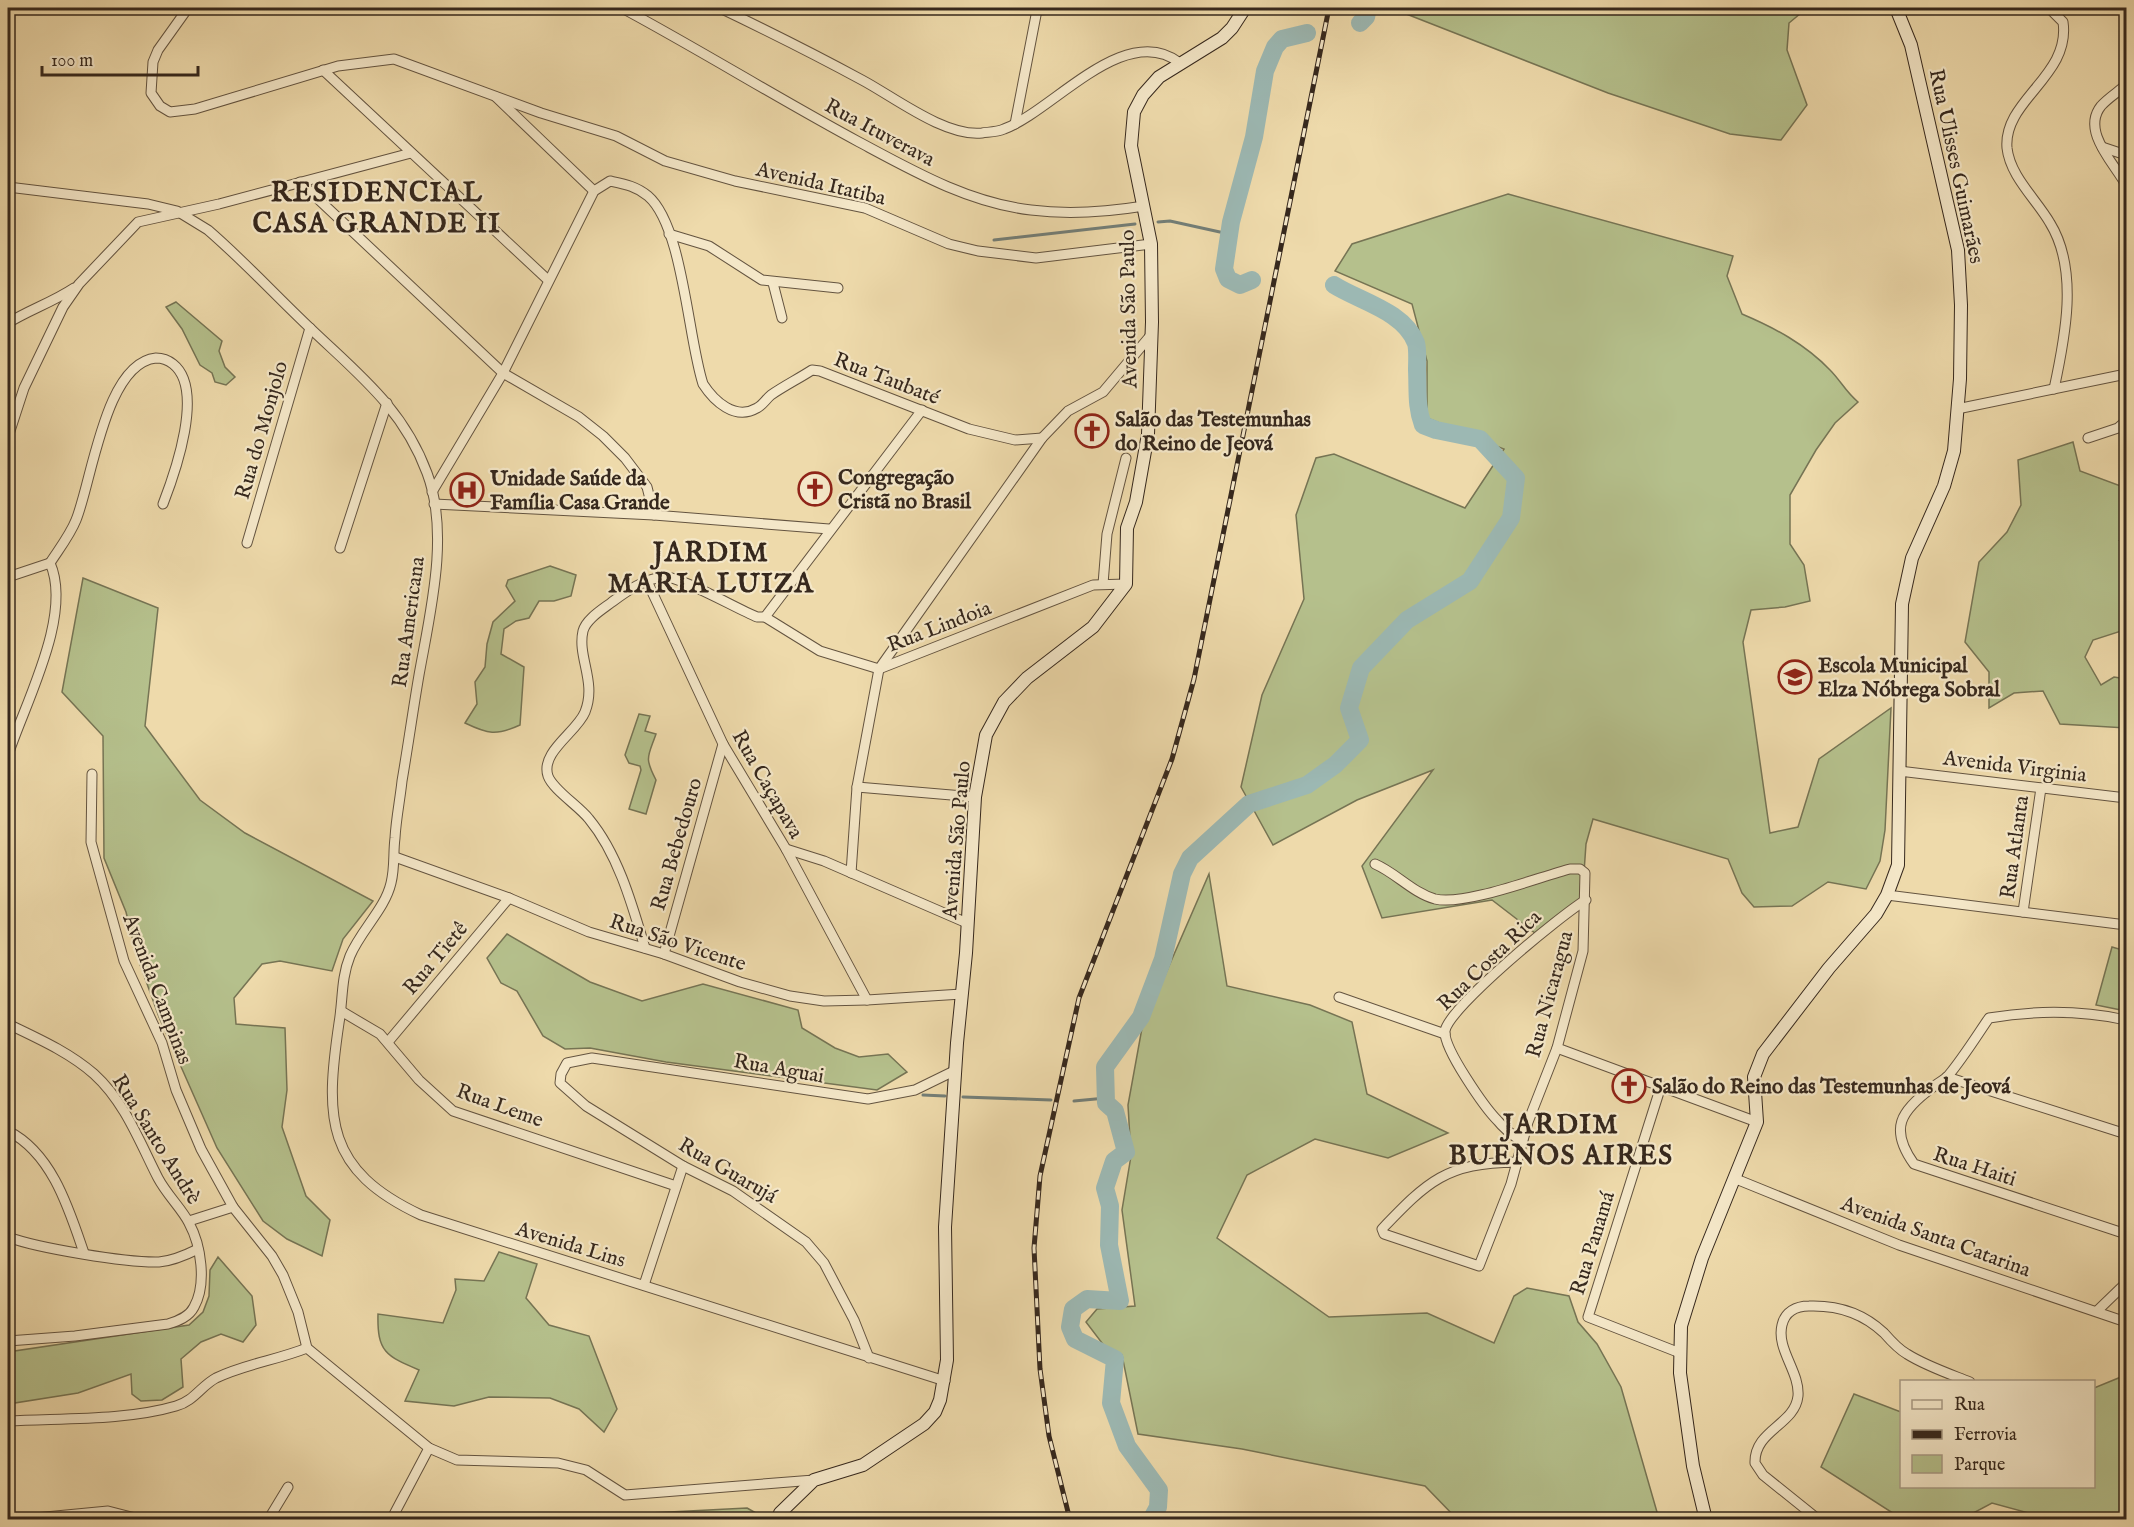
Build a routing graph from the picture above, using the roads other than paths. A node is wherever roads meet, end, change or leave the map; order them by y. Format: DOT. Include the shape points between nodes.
graph roads {
  1 [pos="188,8"];
  2 [pos="622,8"];
  3 [pos="720,8"];
  4 [pos="1002,8"];
  5 [pos="1072,8"];
  6 [pos="1245,8"];
  7 [pos="1896,8"];
  8 [pos="2049,8"];
  9 [pos="1037,10"];
  10 [pos="1180,63"];
  11 [pos="323,70"];
  12 [pos="2127,85"];
  13 [pos="492,93"];
  14 [pos="1015,124"];
  15 [pos="2102,147"];
  16 [pos="411,153"];
  17 [pos="2127,155"];
  18 [pos="300,182"];
  19 [pos="2127,185"];
  20 [pos="8,187"];
  21 [pos="594,192"];
  22 [pos="1144,206"];
  23 [pos="177,211"];
  24 [pos="669,234"];
  25 [pos="1151,244"];
  26 [pos="548,280"];
  27 [pos="773,283"];
  28 [pos="79,284"];
  29 [pos="838,288"];
  30 [pos="782,318"];
  31 [pos="8,323"];
  32 [pos="310,328"];
  33 [pos="1151,335"];
  34 [pos="503,373"];
  35 [pos="2127,374"];
  36 [pos="2054,389"];
  37 [pos="387,403"];
  38 [pos="1957,409"];
  39 [pos="922,410"];
  40 [pos="2127,421"];
  41 [pos="8,437"];
  42 [pos="1042,438"];
  43 [pos="2088,438"];
  44 [pos="1126,458"];
  45 [pos="432,492"];
  46 [pos="163,504"];
  47 [pos="434,504"];
  48 [pos="654,515"];
  49 [pos="829,530"];
  50 [pos="247,543"];
  51 [pos="340,548"];
  52 [pos="50,563"];
  53 [pos="8,577"];
  54 [pos="647,581"];
  55 [pos="1103,584"];
  56 [pos="1126,584"];
  57 [pos="765,617"];
  58 [pos="879,669"];
  59 [pos="723,744"];
  60 [pos="8,756"];
  61 [pos="1899,771"];
  62 [pos="92,774"];
  63 [pos="858,787"];
  64 [pos="2041,788"];
  65 [pos="975,797"];
  66 [pos="2127,798"];
  67 [pos="786,849"];
  68 [pos="395,857"];
  69 [pos="1375,864"];
  70 [pos="851,873"];
  71 [pos="1887,895"];
  72 [pos="510,898"];
  73 [pos="1586,900"];
  74 [pos="2023,912"];
  75 [pos="967,922"];
  76 [pos="2127,925"];
  77 [pos="645,948"];
  78 [pos="664,954"];
  79 [pos="962,994"];
  80 [pos="1339,997"];
  81 [pos="867,1000"];
  82 [pos="341,1011"];
  83 [pos="2127,1020"];
  84 [pos="8,1024"];
  85 [pos="1445,1034"];
  86 [pos="388,1042"];
  87 [pos="1557,1048"];
  88 [pos="592,1058"];
  89 [pos="956,1070"];
  90 [pos="1947,1077"];
  91 [pos="1661,1086"];
  92 [pos="1757,1122"];
  93 [pos="8,1131"];
  94 [pos="2127,1134"];
  95 [pos="1522,1142"];
  96 [pos="1516,1162"];
  97 [pos="683,1167"];
  98 [pos="1736,1179"];
  99 [pos="676,1186"];
  100 [pos="233,1207"];
  101 [pos="189,1221"];
  102 [pos="2127,1234"];
  103 [pos="8,1237"];
  104 [pos="198,1249"];
  105 [pos="84,1253"];
  106 [pos="2127,1283"];
  107 [pos="644,1285"];
  108 [pos="2097,1311"];
  109 [pos="2127,1322"];
  110 [pos="8,1341"];
  111 [pos="307,1348"];
  112 [pos="1680,1353"];
  113 [pos="869,1358"];
  114 [pos="1966,1380"];
  115 [pos="945,1381"];
  116 [pos="8,1420"];
  117 [pos="429,1448"];
  118 [pos="814,1480"];
  119 [pos="288,1487"];
  120 [pos="1708,1519"];
  121 [pos="14,1520"];
  122 [pos="143,1520"];
  123 [pos="268,1520"];
  124 [pos="391,1520"];
  125 [pos="778,1520"];
  126 [pos="1819,1520"];
  1 -- 11 [label="street, Avenida Itatiba" via="153,62 151,93 170,112 195,109"];
  2 -- 22 [label="street, Rua Ituverava" via="802,111 954,189 1031,210 1079,213"];
  3 -- 14 [label="street" via="944,125 976,134"];
  4 -- 9 [label="street"];
  5 -- 9 [label="street"];
  6 -- 10 [label="main road, Avenida São Paulo" via="1222,38"];
  7 -- 38 [label="main road, Rua Ulisses Guimarães" via="1911,45 1958,250 1961,305"];
  8 -- 36 [label="street" via="2063,22 2063,48 2017,116 2008,134 2007,147 2010,161 2050,223 2064,257 2065,318"];
  9 -- 14 [label="street"];
  10 -- 14 [label="street" via="1155,51 1124,56"];
  10 -- 22 [label="main road, Avenida São Paulo" via="1152,83 1134,112 1131,146"];
  11 -- 13 [label="street, Avenida Itatiba" via="364,60 394,58"];
  11 -- 16 [label="street"];
  12 -- 15 [label="street" via="2103,104 2095,117 2093,125"];
  13 -- 21 [label="street"];
  13 -- 25 [label="street, Avenida Itatiba" via="616,136 665,161 735,181 865,208 894,218 927,237 978,251 1036,258"];
  15 -- 17 [label="street"];
  15 -- 19 [label="street"];
  16 -- 18 [label="street"];
  16 -- 26 [label="street"];
  18 -- 23 [label="street"];
  18 -- 34 [label="street"];
  20 -- 23 [label="street"];
  21 -- 24 [label="street, Rua Taubaté" via="609,181 633,186 655,204"];
  21 -- 26 [label="street"];
  22 -- 25 [label="main road, Avenida São Paulo"];
  23 -- 28 [label="street" via="131,227"];
  23 -- 32 [label="street, Rua Americana" via="208,230"];
  24 -- 27 [label="street" via="709,246 747,273"];
  24 -- 39 [label="street, Rua Taubaté" via="699,373 708,392 728,409 742,412 758,408 768,397 812,370"];
  25 -- 33 [label="main road, Avenida São Paulo"];
  26 -- 34 [label="street"];
  27 -- 29 [label="street"];
  27 -- 30 [label="street"];
  28 -- 31 [label="street"];
  28 -- 41 [label="street" via="37,358"];
  32 -- 37 [label="street, Rua Americana"];
  32 -- 50 [label="street, Rua do Monjolo"];
  33 -- 42 [label="street" via="1103,392 1068,411"];
  33 -- 56 [label="main road, Avenida São Paulo" via="1148,434 1127,528"];
  34 -- 45 [label="street"];
  34 -- 48 [label="street" via="579,417 603,436 647,487"];
  35 -- 36 [label="street"];
  36 -- 38 [label="street"];
  37 -- 45 [label="street, Rua Americana" via="415,445"];
  37 -- 51 [label="street"];
  38 -- 61 [label="main road, Rua Ulisses Guimarães" via="1951,465 1912,558 1902,604"];
  39 -- 42 [label="street, Rua Taubaté" via="994,436 1015,440"];
  39 -- 49 [label="street"];
  40 -- 43 [label="street"];
  42 -- 58 [label="street"];
  44 -- 55 [label="street" via="1107,534"];
  45 -- 47 [label="street, Rua Americana"];
  46 -- 52 [label="street" via="175,474 187,413 182,376 166,359 158,358 135,368 114,398 76,520"];
  47 -- 48 [label="street"];
  47 -- 68 [label="street, Rua Americana" via="434,591 394,838"];
  48 -- 49 [label="street"];
  49 -- 57 [label="street"];
  52 -- 53 [label="street"];
  52 -- 60 [label="street" via="58,591 56,616"];
  54 -- 57 [label="street, Rua Lindoia" via="679,580 723,603"];
  54 -- 59 [label="street, Rua Caçapava"];
  54 -- 77 [label="street, Rua Lindoia" via="586,625 583,640 590,683 588,702 581,720 550,756 547,768 548,778 588,817 606,845"];
  55 -- 56 [label="street, Rua Lindoia"];
  55 -- 58 [label="street, Rua Lindoia"];
  56 -- 65 [label="main road, Avenida São Paulo" via="1093,627 1027,678 1004,702 987,735"];
  57 -- 58 [label="street, Rua Lindoia" via="820,651"];
  58 -- 63 [label="street"];
  59 -- 67 [label="street, Rua Caçapava"];
  59 -- 78 [label="street, Rua Bebedouro"];
  61 -- 64 [label="street, Avenida Virginia"];
  61 -- 71 [label="main road, Rua Ulisses Guimarães" via="1898,865"];
  62 -- 100 [label="street, Avenida Campinas" via="91,842 119,945 162,1043 186,1116"];
  63 -- 65 [label="street"];
  63 -- 70 [label="street"];
  64 -- 66 [label="street, Avenida Virginia"];
  64 -- 74 [label="street, Rua Atlanta"];
  65 -- 75 [label="main road, Avenida São Paulo"];
  67 -- 70 [label="street"];
  67 -- 81 [label="street, Rua Caçapava"];
  68 -- 72 [label="street, Rua São Vicente"];
  68 -- 82 [label="street, Rua Americana" via="386,899 362,932 343,976"];
  69 -- 73 [label="street, Rua Nicaragua" via="1426,895 1440,899 1505,888 1576,868 1586,875"];
  70 -- 75 [label="street"];
  71 -- 74 [label="street"];
  71 -- 92 [label="main road, Rua Ulisses Guimarães" via="1876,914 1763,1054 1754,1077"];
  72 -- 77 [label="street, Rua São Vicente" via="589,932"];
  72 -- 86 [label="street, Rua Tietê"];
  73 -- 85 [label="street, Rua Costa Rica" via="1554,921 1467,1002 1451,1018"];
  73 -- 87 [label="street, Rua Nicaragua" via="1583,951"];
  74 -- 76 [label="street"];
  75 -- 79 [label="main road, Avenida São Paulo"];
  77 -- 78 [label="street, Rua São Vicente"];
  78 -- 81 [label="street, Rua São Vicente" via="790,996 824,1001"];
  79 -- 81 [label="street, Rua São Vicente"];
  79 -- 89 [label="main road, Avenida São Paulo"];
  80 -- 85 [label="street"];
  82 -- 86 [label="street, Rua Leme"];
  82 -- 107 [label="street, Avenida Lins" via="332,1070 333,1117 342,1149 365,1182 421,1215"];
  83 -- 90 [label="street, Rua Haiti" via="2086,1012 2030,1011 1989,1018"];
  84 -- 101 [label="street, Rua Santo Andrè" via="56,1047 107,1087 140,1140 169,1199"];
  85 -- 95 [label="street, Rua Costa Rica" via="1446,1043 1487,1108"];
  86 -- 99 [label="street, Rua Leme" via="419,1080 453,1111"];
  87 -- 91 [label="street"];
  87 -- 95 [label="street, Rua Nicaragua"];
  88 -- 89 [label="street, Rua Aguai" via="868,1099 915,1090"];
  88 -- 97 [label="street, Rua Guarujá" via="567,1064 560,1083 576,1099"];
  89 -- 115 [label="main road, Avenida São Paulo" via="945,1227"];
  90 -- 94 [label="street"];
  90 -- 102 [label="street, Rua Haiti" via="1904,1114 1900,1138 1914,1164"];
  91 -- 92 [label="street"];
  91 -- 112 [label="street, Rua Panamá" via="1588,1317"];
  92 -- 98 [label="main road"];
  93 -- 105 [label="street" via="27,1143 48,1170 62,1193"];
  95 -- 96 [label="street, Rua Nicaragua"];
  96 -- 96 [label="street, Rua Nicaragua" via="1476,1164 1448,1172 1426,1186 1382,1229 1384,1234 1479,1266"];
  97 -- 99 [label="street"];
  97 -- 113 [label="street, Rua Guarujá" via="733,1191 806,1242 824,1263"];
  98 -- 108 [label="street, Avenida Santa Catarina" via="1899,1245"];
  98 -- 112 [label="main road" via="1702,1258 1681,1326"];
  99 -- 107 [label="street"];
  100 -- 101 [label="street"];
  100 -- 111 [label="street, Avenida Campinas" via="283,1275"];
  101 -- 104 [label="street, Rua Santo Andrè"];
  103 -- 105 [label="street"];
  104 -- 105 [label="street" via="159,1262"];
  104 -- 110 [label="street, Rua Santo Andrè" via="197,1299 194,1308 181,1319 75,1336"];
  106 -- 108 [label="street"];
  107 -- 113 [label="street, Avenida Lins"];
  108 -- 109 [label="street, Avenida Santa Catarina"];
  111 -- 116 [label="street" via="213,1380 191,1401 177,1406 135,1413"];
  111 -- 117 [label="street"];
  112 -- 120 [label="main road" via="1694,1466"];
  113 -- 115 [label="street, Avenida Lins"];
  114 -- 126 [label="street" via="1906,1353 1872,1323 1850,1311 1818,1306 1791,1310 1783,1323 1781,1339 1798,1396 1793,1408 1760,1442 1755,1463"];
  115 -- 118 [label="main road, Avenida São Paulo" via="935,1412 924,1424 863,1465"];
  117 -- 118 [label="street" via="457,1460 558,1463 586,1470 626,1496"];
  117 -- 124 [label="street"];
  118 -- 125 [label="main road, Avenida São Paulo" via="780,1513"];
  119 -- 123 [label="street"];
  121 -- 122 [label="street" via="108,1511"];
}
